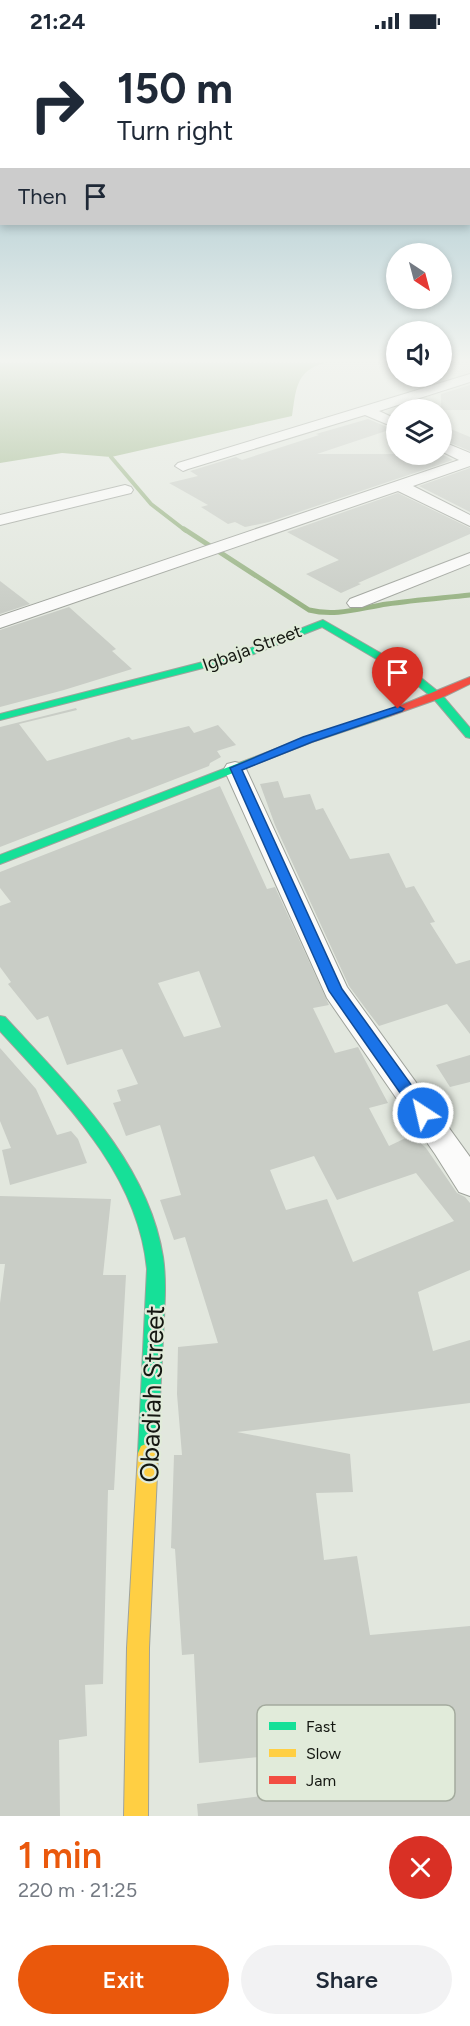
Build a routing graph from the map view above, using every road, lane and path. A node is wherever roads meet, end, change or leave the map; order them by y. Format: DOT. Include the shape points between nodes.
graph roads {
  1 [pos="249,446"];
  2 [pos="452,451"];
  3 [pos="470,460"];
  4 [pos="183,466"];
  5 [pos="399,485"];
  6 [pos="125,489"];
  7 [pos="0,520"];
  8 [pos="470,521"];
  9 [pos="470,558"];
  10 [pos="356,603"];
  11 [pos="0,622"];
  12 [pos="470,680"];
  13 [pos="437,696"];
  14 [pos="0,717"];
  15 [pos="470,735"];
  16 [pos="236,768"];
  17 [pos="0,860"];
  18 [pos="0,1021"];
  19 [pos="470,1183"];
  20 [pos="136,1816"];
  1 -- 4 [label="street"];
  2 -- 3 [label="street"];
  3 -- 5 [label="street"];
  5 -- 8 [label="street"];
  5 -- 11 [label="street"];
  6 -- 7 [label="street"];
  9 -- 10 [label="street"];
  12 -- 13 [label="street"];
  13 -- 14 [label="street, Igbaja Street" via="411,675 323,623 242,655"];
  13 -- 15 [label="street, Igbaja Street"];
  13 -- 16 [label="street"];
  16 -- 17 [label="street"];
  16 -- 19 [label="street" via="336,991"];
  18 -- 20 [label="street, Obadiah Street" via="116,1156 138,1199 153,1248 156,1298 138,1648"];
}
